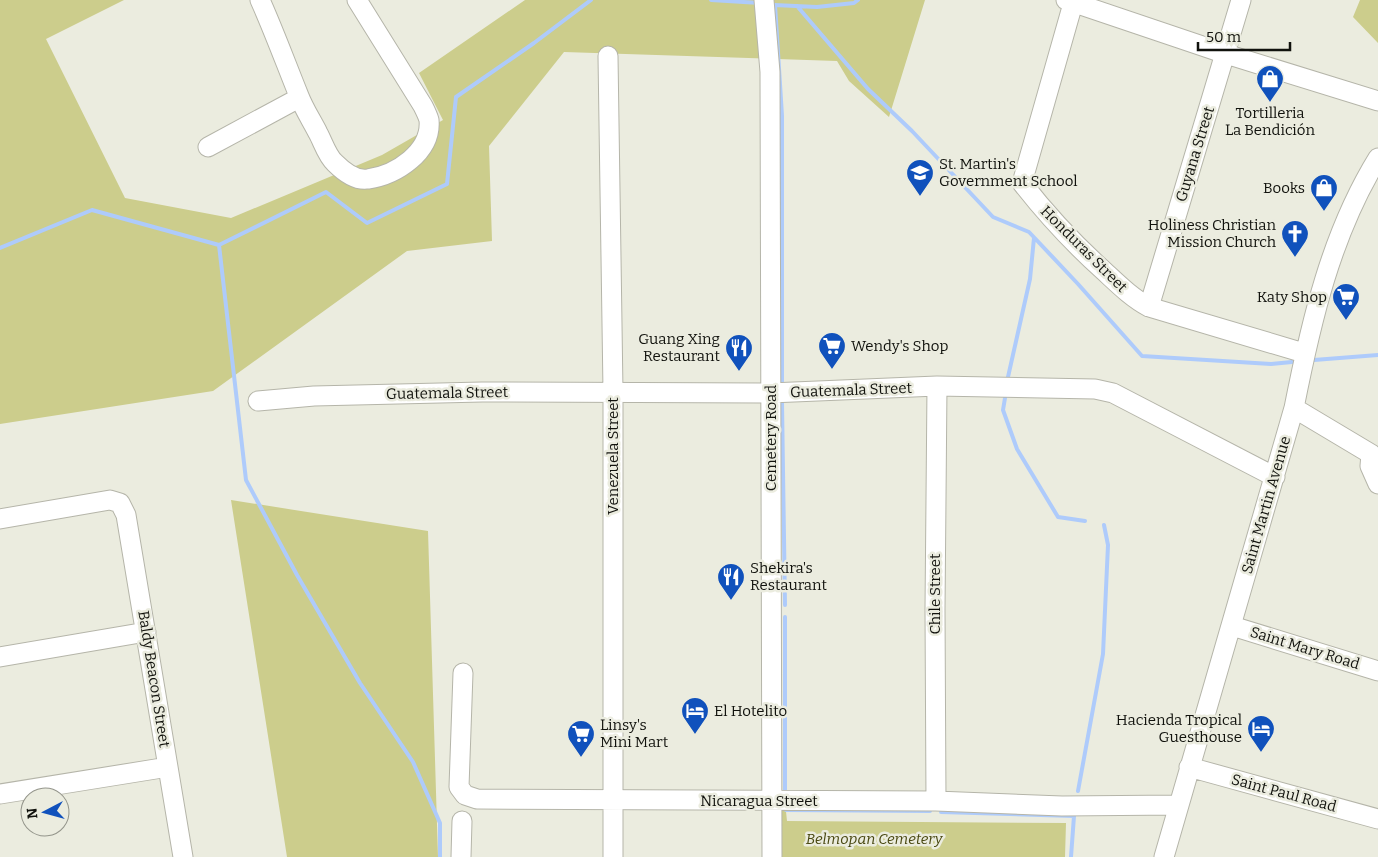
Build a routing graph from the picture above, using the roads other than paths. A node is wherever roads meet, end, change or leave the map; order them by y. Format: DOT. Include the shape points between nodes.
graph roads {
  1 [pos="260,0"];
  2 [pos="357,0"];
  3 [pos="1240,0"];
  4 [pos="1071,1"];
  5 [pos="765,9"];
  6 [pos="1226,54"];
  7 [pos="608,56"];
  8 [pos="300,98"];
  9 [pos="1378,101"];
  10 [pos="208,147"];
  11 [pos="1378,158"];
  12 [pos="1149,308"];
  13 [pos="1304,353"];
  14 [pos="937,386"];
  15 [pos="614,392"];
  16 [pos="770,393"];
  17 [pos="258,401"];
  18 [pos="1294,408"];
  19 [pos="1375,446"];
  20 [pos="1274,477"];
  21 [pos="1378,484"];
  22 [pos="0,519"];
  23 [pos="1232,626"];
  24 [pos="146,632"];
  25 [pos="0,657"];
  26 [pos="1378,671"];
  27 [pos="462,672"];
  28 [pos="1189,767"];
  29 [pos="168,768"];
  30 [pos="0,794"];
  31 [pos="612,801"];
  32 [pos="772,801"];
  33 [pos="936,801"];
  34 [pos="1178,806"];
  35 [pos="1378,819"];
  36 [pos="462,821"];
  37 [pos="183,857"];
  38 [pos="461,857"];
  39 [pos="612,857"];
  40 [pos="772,857"];
  41 [pos="1164,857"];
  1 -- 8 [label="street"];
  2 -- 8 [label="street" via="424,106 429,120 421,150 405,164 387,173 368,179 358,178 333,162"];
  3 -- 6 [label="street, Guyana Street"];
  4 -- 6 [label="street"];
  4 -- 12 [label="street, Honduras Street" via="1022,183 1083,252 1135,300"];
  5 -- 16 [label="street, Cemetery Road" via="770,72"];
  6 -- 9 [label="street"];
  6 -- 12 [label="street, Guyana Street"];
  7 -- 15 [label="street, Venezuela Street"];
  8 -- 10 [label="street"];
  11 -- 13 [label="street, Saint Martin Avenue" via="1362,185 1332,254"];
  12 -- 13 [label="street, Honduras Street"];
  13 -- 18 [label="street, Saint Martin Avenue"];
  14 -- 16 [label="street, Guatemala Street"];
  14 -- 20 [label="street, Guatemala Street" via="1104,390"];
  14 -- 33 [label="street, Chile Street"];
  15 -- 16 [label="street, Guatemala Street"];
  15 -- 17 [label="street, Guatemala Street" via="333,396"];
  15 -- 31 [label="street, Venezuela Street"];
  16 -- 32 [label="street, Cemetery Road"];
  18 -- 19 [label="street"];
  18 -- 20 [label="street, Saint Martin Avenue"];
  19 -- 21 [label="street" via="1370,466"];
  20 -- 23 [label="street, Saint Martin Avenue"];
  22 -- 24 [label="street, Baldy Beacon Street" via="110,500 120,503 126,515"];
  23 -- 26 [label="street, Saint Mary Road"];
  23 -- 28 [label="street, Saint Martin Avenue"];
  24 -- 25 [label="street"];
  24 -- 29 [label="street, Baldy Beacon Street"];
  27 -- 31 [label="street, Nicaragua Street" via="459,787 465,795 477,799"];
  28 -- 34 [label="street, Saint Martin Avenue"];
  28 -- 35 [label="street, Saint Paul Road"];
  29 -- 30 [label="street"];
  29 -- 37 [label="street, Baldy Beacon Street"];
  31 -- 32 [label="street, Nicaragua Street"];
  31 -- 39 [label="street, Venezuela Street"];
  32 -- 33 [label="street, Nicaragua Street"];
  32 -- 40 [label="street, Cemetery Road"];
  33 -- 34 [label="street, Nicaragua Street"];
  34 -- 41 [label="street, Saint Martin Avenue"];
  36 -- 38 [label="street"];
}
